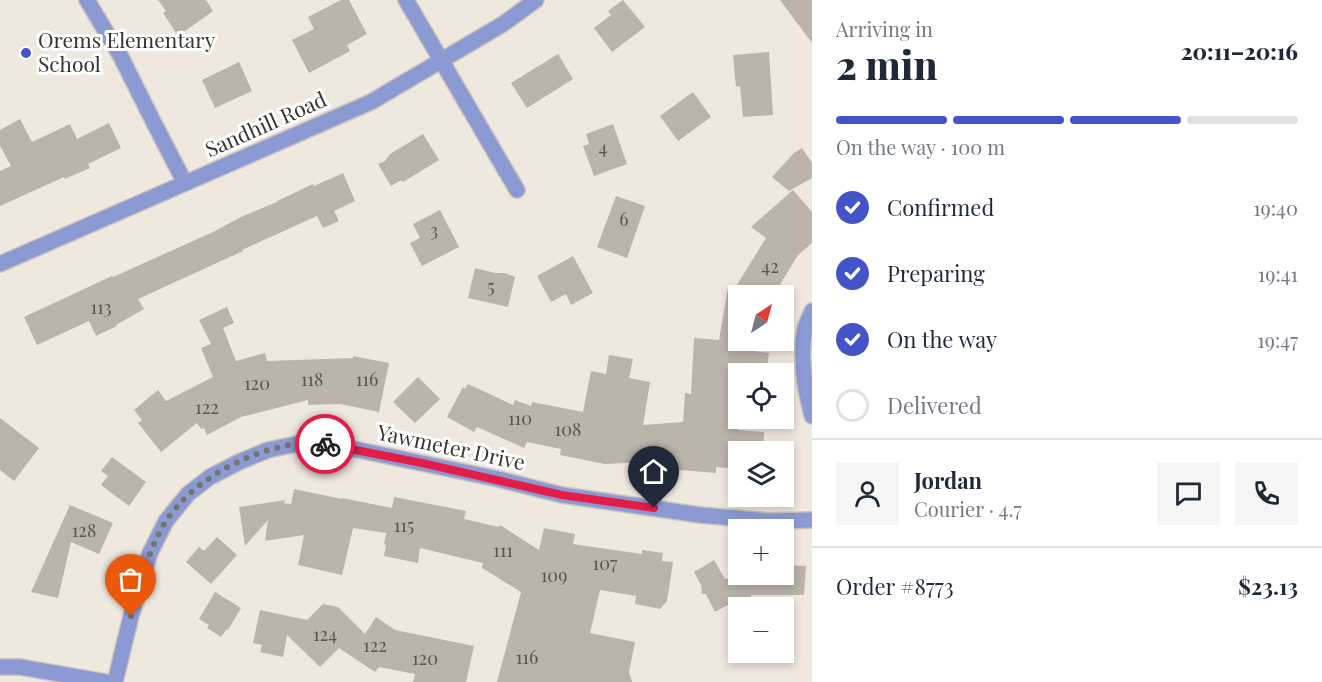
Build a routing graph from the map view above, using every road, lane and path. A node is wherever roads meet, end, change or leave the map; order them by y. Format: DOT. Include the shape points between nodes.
graph roads {
  1 [pos="87,0"];
  2 [pos="406,0"];
  3 [pos="536,0"];
  4 [pos="441,60"];
  5 [pos="185,183"];
  6 [pos="517,190"];
  7 [pos="0,264"];
  8 [pos="812,311"];
  9 [pos="812,416"];
  10 [pos="812,520"];
  11 [pos="0,667"];
  12 [pos="106,682"];
  13 [pos="115,682"];
  1 -- 5 [label="street" via="121,57"];
  2 -- 4 [label="street"];
  3 -- 4 [label="street, Sandhill Road"];
  4 -- 5 [label="street, Sandhill Road" via="371,102"];
  4 -- 6 [label="street"];
  5 -- 7 [label="street, Sandhill Road"];
  8 -- 9 [label="street" via="805,328 802,355"];
  10 -- 13 [label="street, Yawmeter Drive" via="700,515 562,495 330,444 301,443 268,450 210,477 166,520 150,553"];
  11 -- 12 [label="street"];
}
